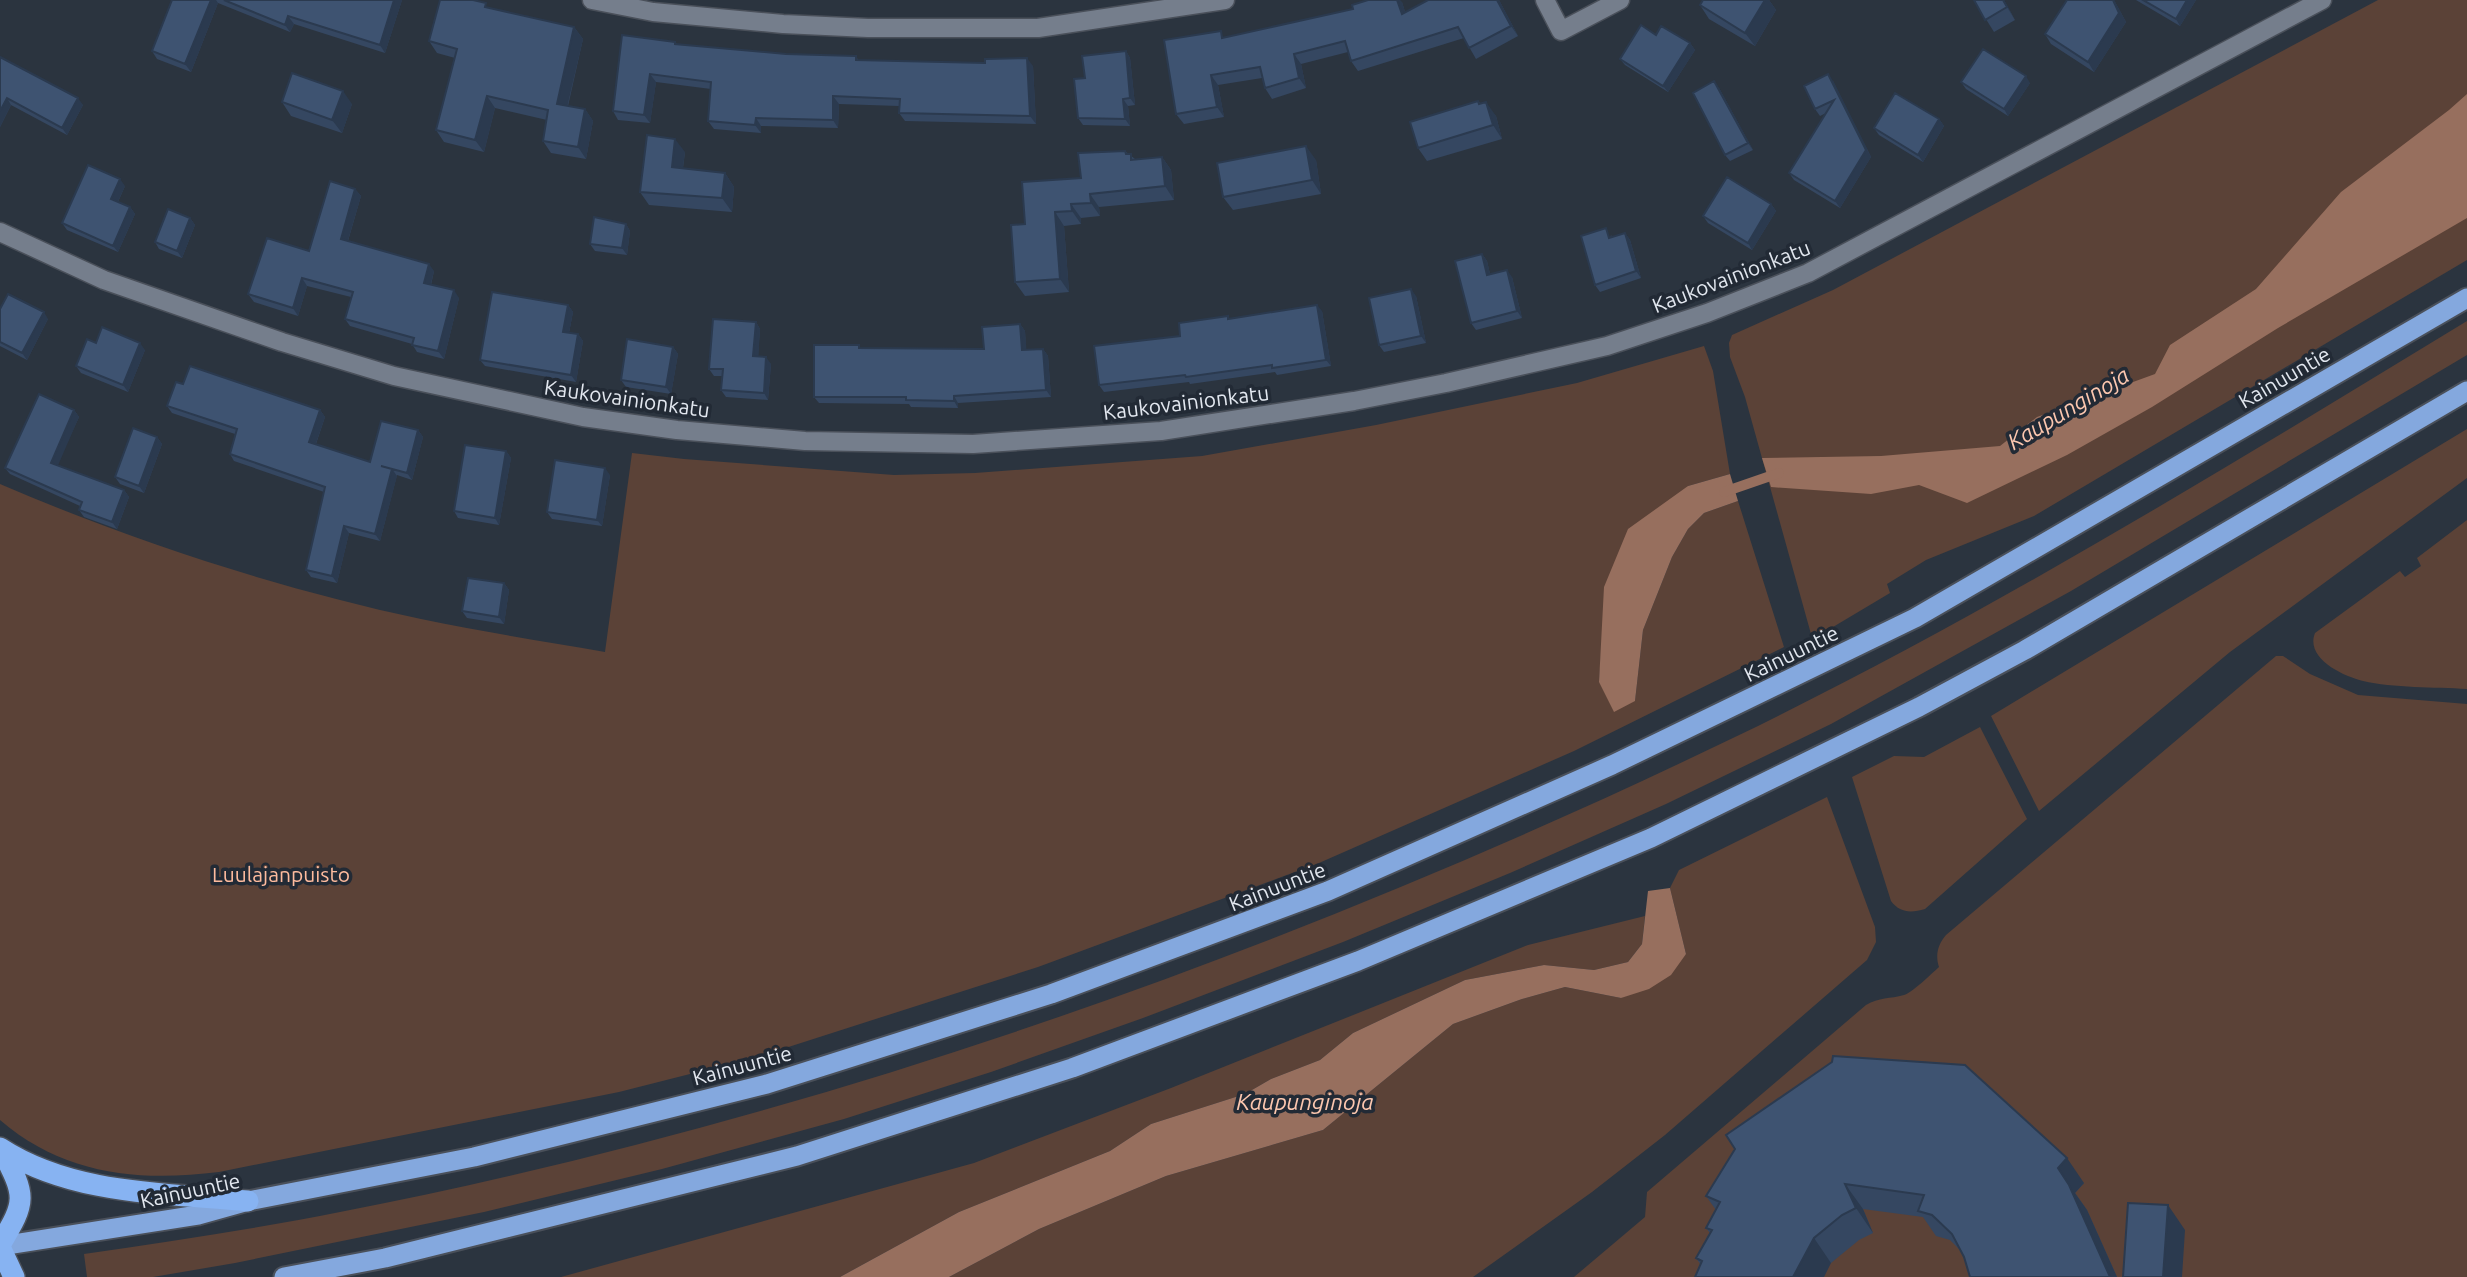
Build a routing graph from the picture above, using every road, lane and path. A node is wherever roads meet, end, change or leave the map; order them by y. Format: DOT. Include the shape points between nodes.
graph roads {
  1 [pos="593,0"];
  2 [pos="1225,0"];
  3 [pos="1545,0"];
  4 [pos="1620,0"];
  5 [pos="2322,0"];
  6 [pos="0,232"];
  7 [pos="2467,298"];
  8 [pos="2467,391"];
  9 [pos="1,1149"];
  10 [pos="248,1201"];
  11 [pos="0,1246"];
  12 [pos="14,1277"];
  13 [pos="284,1277"];
  1 -- 2 [label="street" via="664,13 783,24 1038,28"];
  3 -- 4 [label="street" via="1561,31"];
  5 -- 6 [label="street, Kaukovainionkatu" via="1808,273 1707,313 1607,346 1471,378 1161,431 973,444 818,442 583,418 394,376 282,342 104,280"];
  7 -- 10 [label="highway, Kainuuntie" via="1915,618 1612,765 1328,891 1051,995 767,1084 474,1157"];
  8 -- 13 [label="highway" via="2037,643 1919,707 1651,838 1358,961 1072,1068 797,1156 385,1258"];
  9 -- 10 [label="highway" via="46,1171 106,1187"];
  9 -- 11 [label="highway" via="19,1182 20,1197 19,1213"];
  10 -- 11 [label="highway, Kainuuntie" via="198,1214"];
  11 -- 12 [label="highway"];
}
